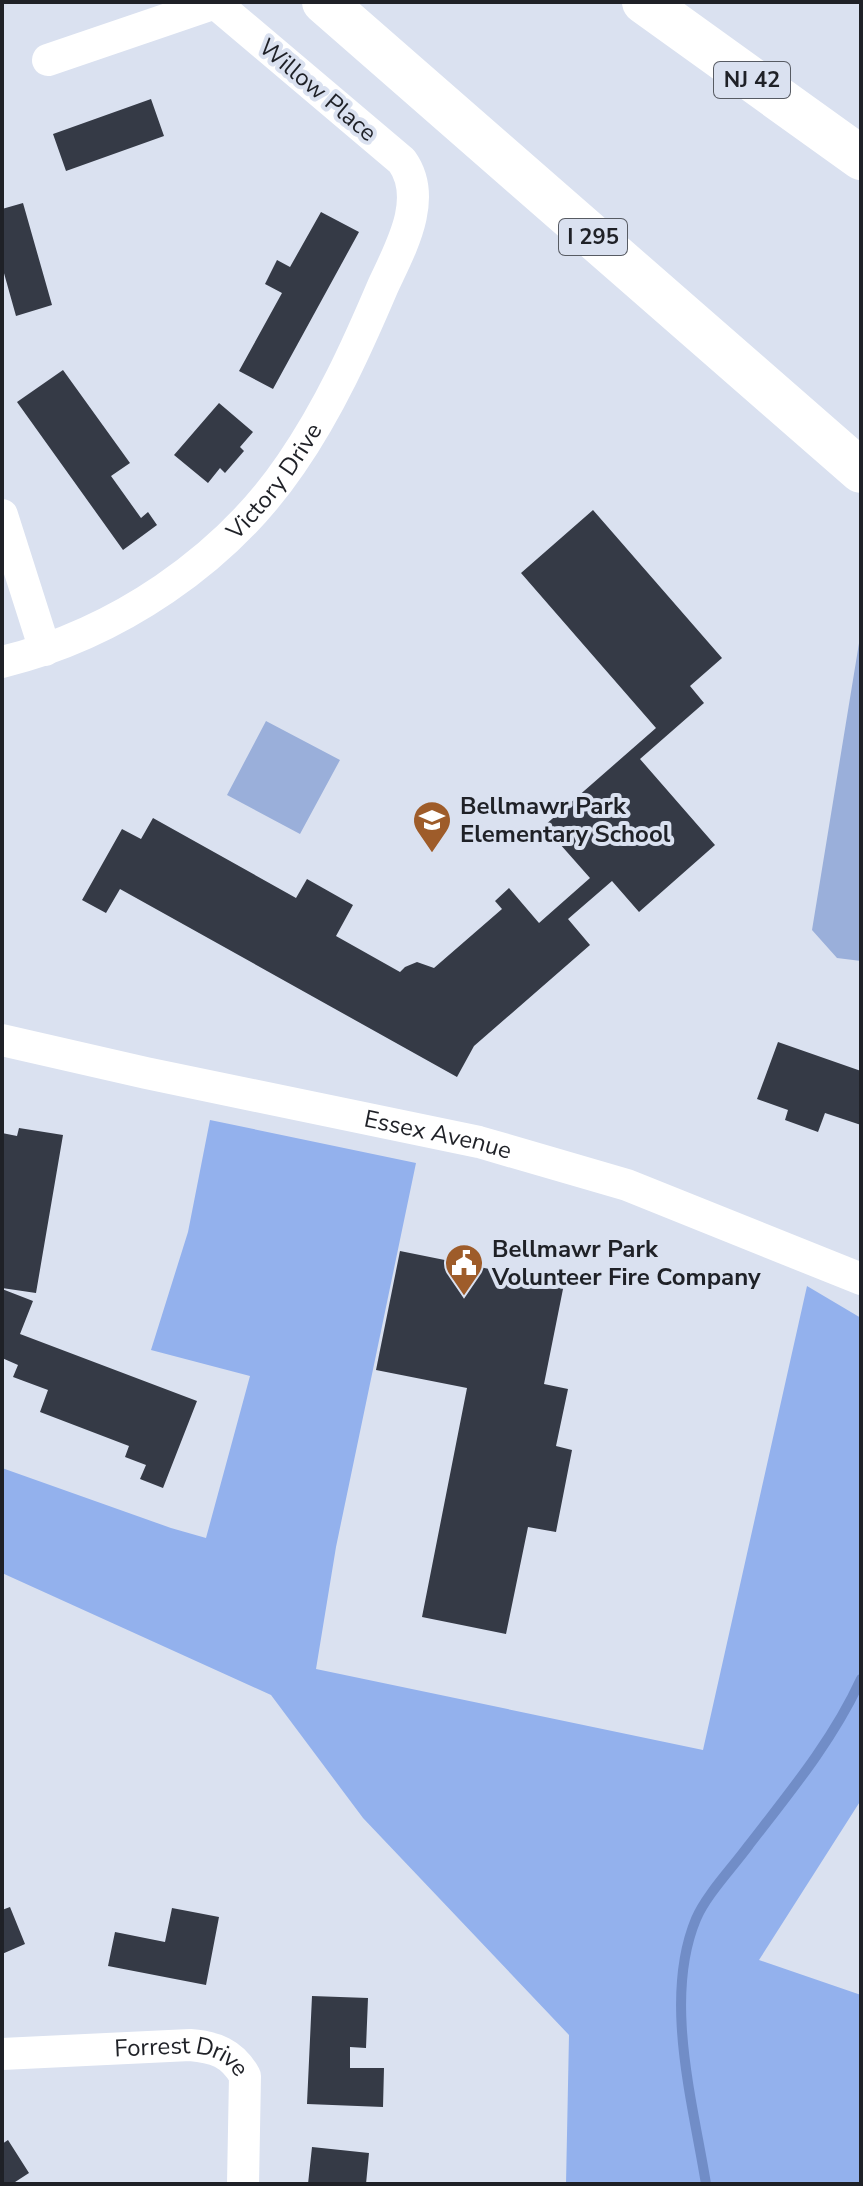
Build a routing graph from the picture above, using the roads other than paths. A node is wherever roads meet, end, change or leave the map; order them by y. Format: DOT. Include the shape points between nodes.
graph roads {
  1 [pos="214,2"];
  2 [pos="324,2"];
  3 [pos="644,2"];
  4 [pos="48,60"];
  5 [pos="861,158"];
  6 [pos="413,184"];
  7 [pos="861,471"];
  8 [pos="2,515"];
  9 [pos="45,650"];
  10 [pos="2,662"];
  11 [pos="2,1040"];
  12 [pos="861,1279"];
  13 [pos="2,2054"];
  14 [pos="243,2184"];
  1 -- 4 [label="street"];
  1 -- 6 [label="street, Willow Place" via="389,150"];
  2 -- 7 [label="highway, I 295"];
  3 -- 5 [label="highway, NJ 42"];
  6 -- 9 [label="street, Victory Drive" via="404,238 361,336 321,416 276,485 186,573 129,610"];
  8 -- 9 [label="street"];
  9 -- 10 [label="street, Victory Drive"];
  11 -- 12 [label="street, Essex Avenue" via="479,1142 627,1185"];
  13 -- 14 [label="street, Forrest Drive" via="190,2045 227,2054 245,2076"];
}
